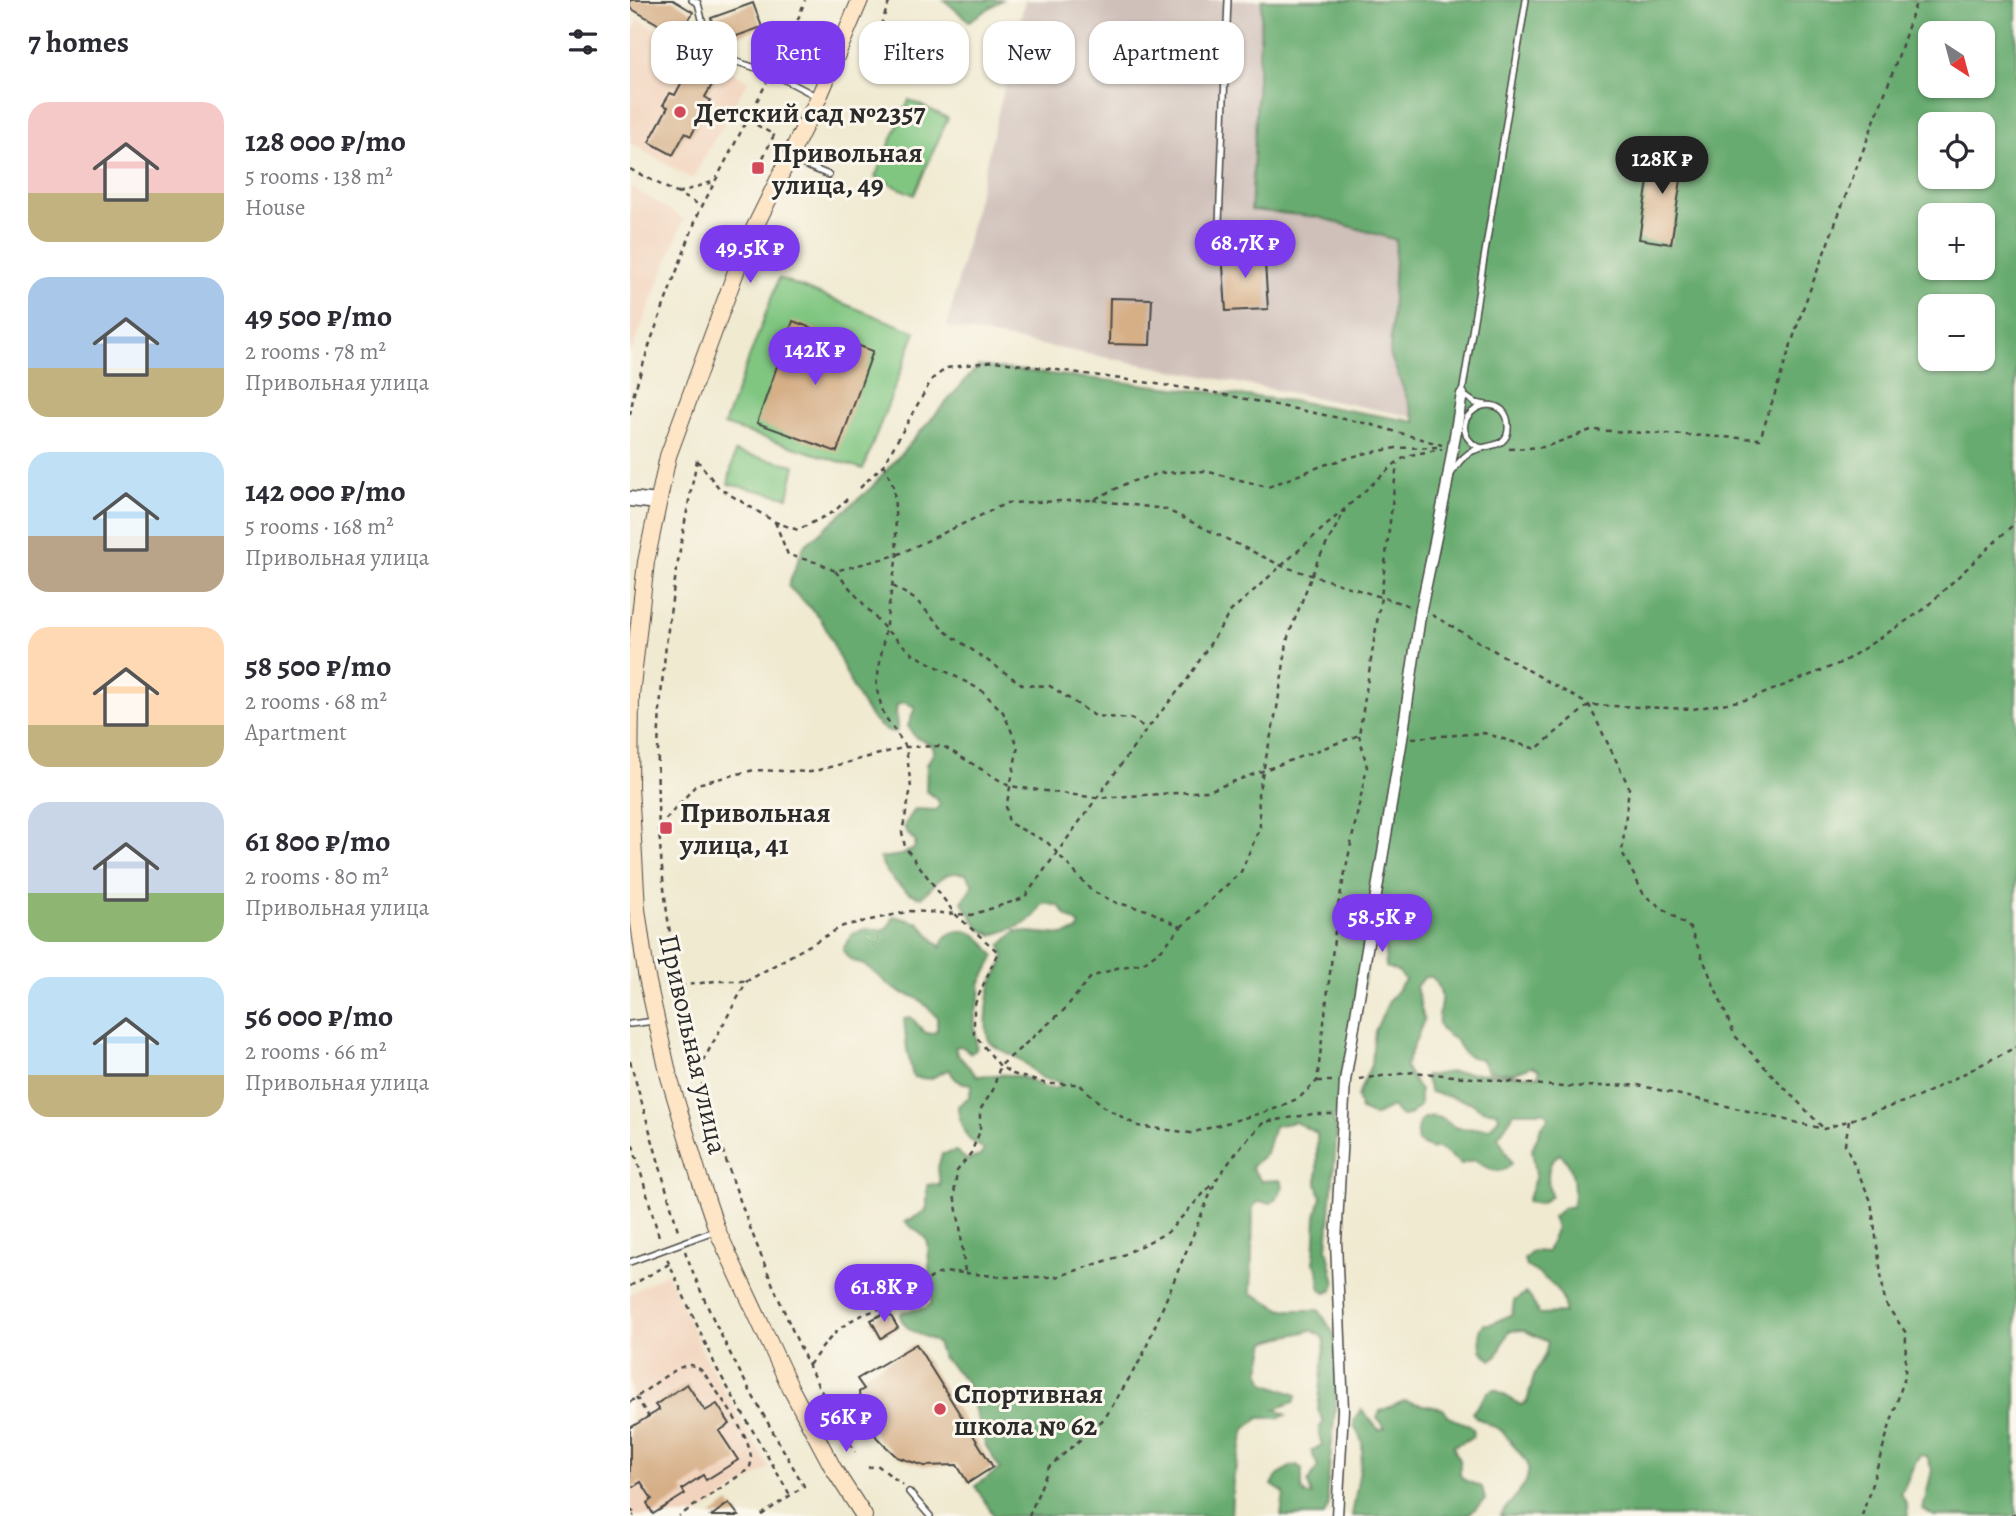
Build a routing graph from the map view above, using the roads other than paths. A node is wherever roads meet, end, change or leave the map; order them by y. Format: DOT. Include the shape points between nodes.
graph roads {
  1 [pos="860,0"];
  2 [pos="1228,0"];
  3 [pos="1526,0"];
  4 [pos="696,1"];
  5 [pos="819,97"];
  6 [pos="788,158"];
  7 [pos="829,175"];
  8 [pos="1205,231"];
  9 [pos="1462,394"];
  10 [pos="1486,405"];
  11 [pos="1482,448"];
  12 [pos="1446,489"];
  13 [pos="630,499"];
  14 [pos="659,502"];
  15 [pos="630,786"];
  16 [pos="656,1020"];
  17 [pos="630,1024"];
  18 [pos="717,1230"];
  19 [pos="630,1262"];
  20 [pos="910,1492"];
  21 [pos="864,1516"];
  22 [pos="930,1516"];
  23 [pos="1337,1516"];
  1 -- 5 [label="main road, Привольная улица"];
  2 -- 8 [label="lane" via="1220,68 1219,223"];
  3 -- 9 [label="lane"];
  4 -- 5 [label="lane" via="715,55 772,73"];
  5 -- 6 [label="main road, Привольная улица"];
  6 -- 7 [label="lane"];
  6 -- 14 [label="main road, Привольная улица" via="745,247 701,362 668,456"];
  9 -- 10 [label="lane"];
  9 -- 12 [label="street"];
  10 -- 11 [label="lane" via="1477,407 1464,425 1468,440"];
  10 -- 11 [label="lane" via="1500,409 1508,430 1500,443"];
  11 -- 12 [label="lane" via="1462,458"];
  12 -- 23 [label="street" via="1421,609 1345,1081 1336,1242 1343,1410"];
  13 -- 14 [label="street"];
  14 -- 15 [label="main road, Привольная улица" via="646,562 631,695"];
  15 -- 16 [label="main road, Привольная улица" via="637,909"];
  16 -- 17 [label="lane"];
  16 -- 18 [label="main road, Привольная улица"];
  18 -- 19 [label="lane"];
  18 -- 21 [label="main road, Привольная улица" via="791,1389"];
  20 -- 22 [label="lane"];
}
